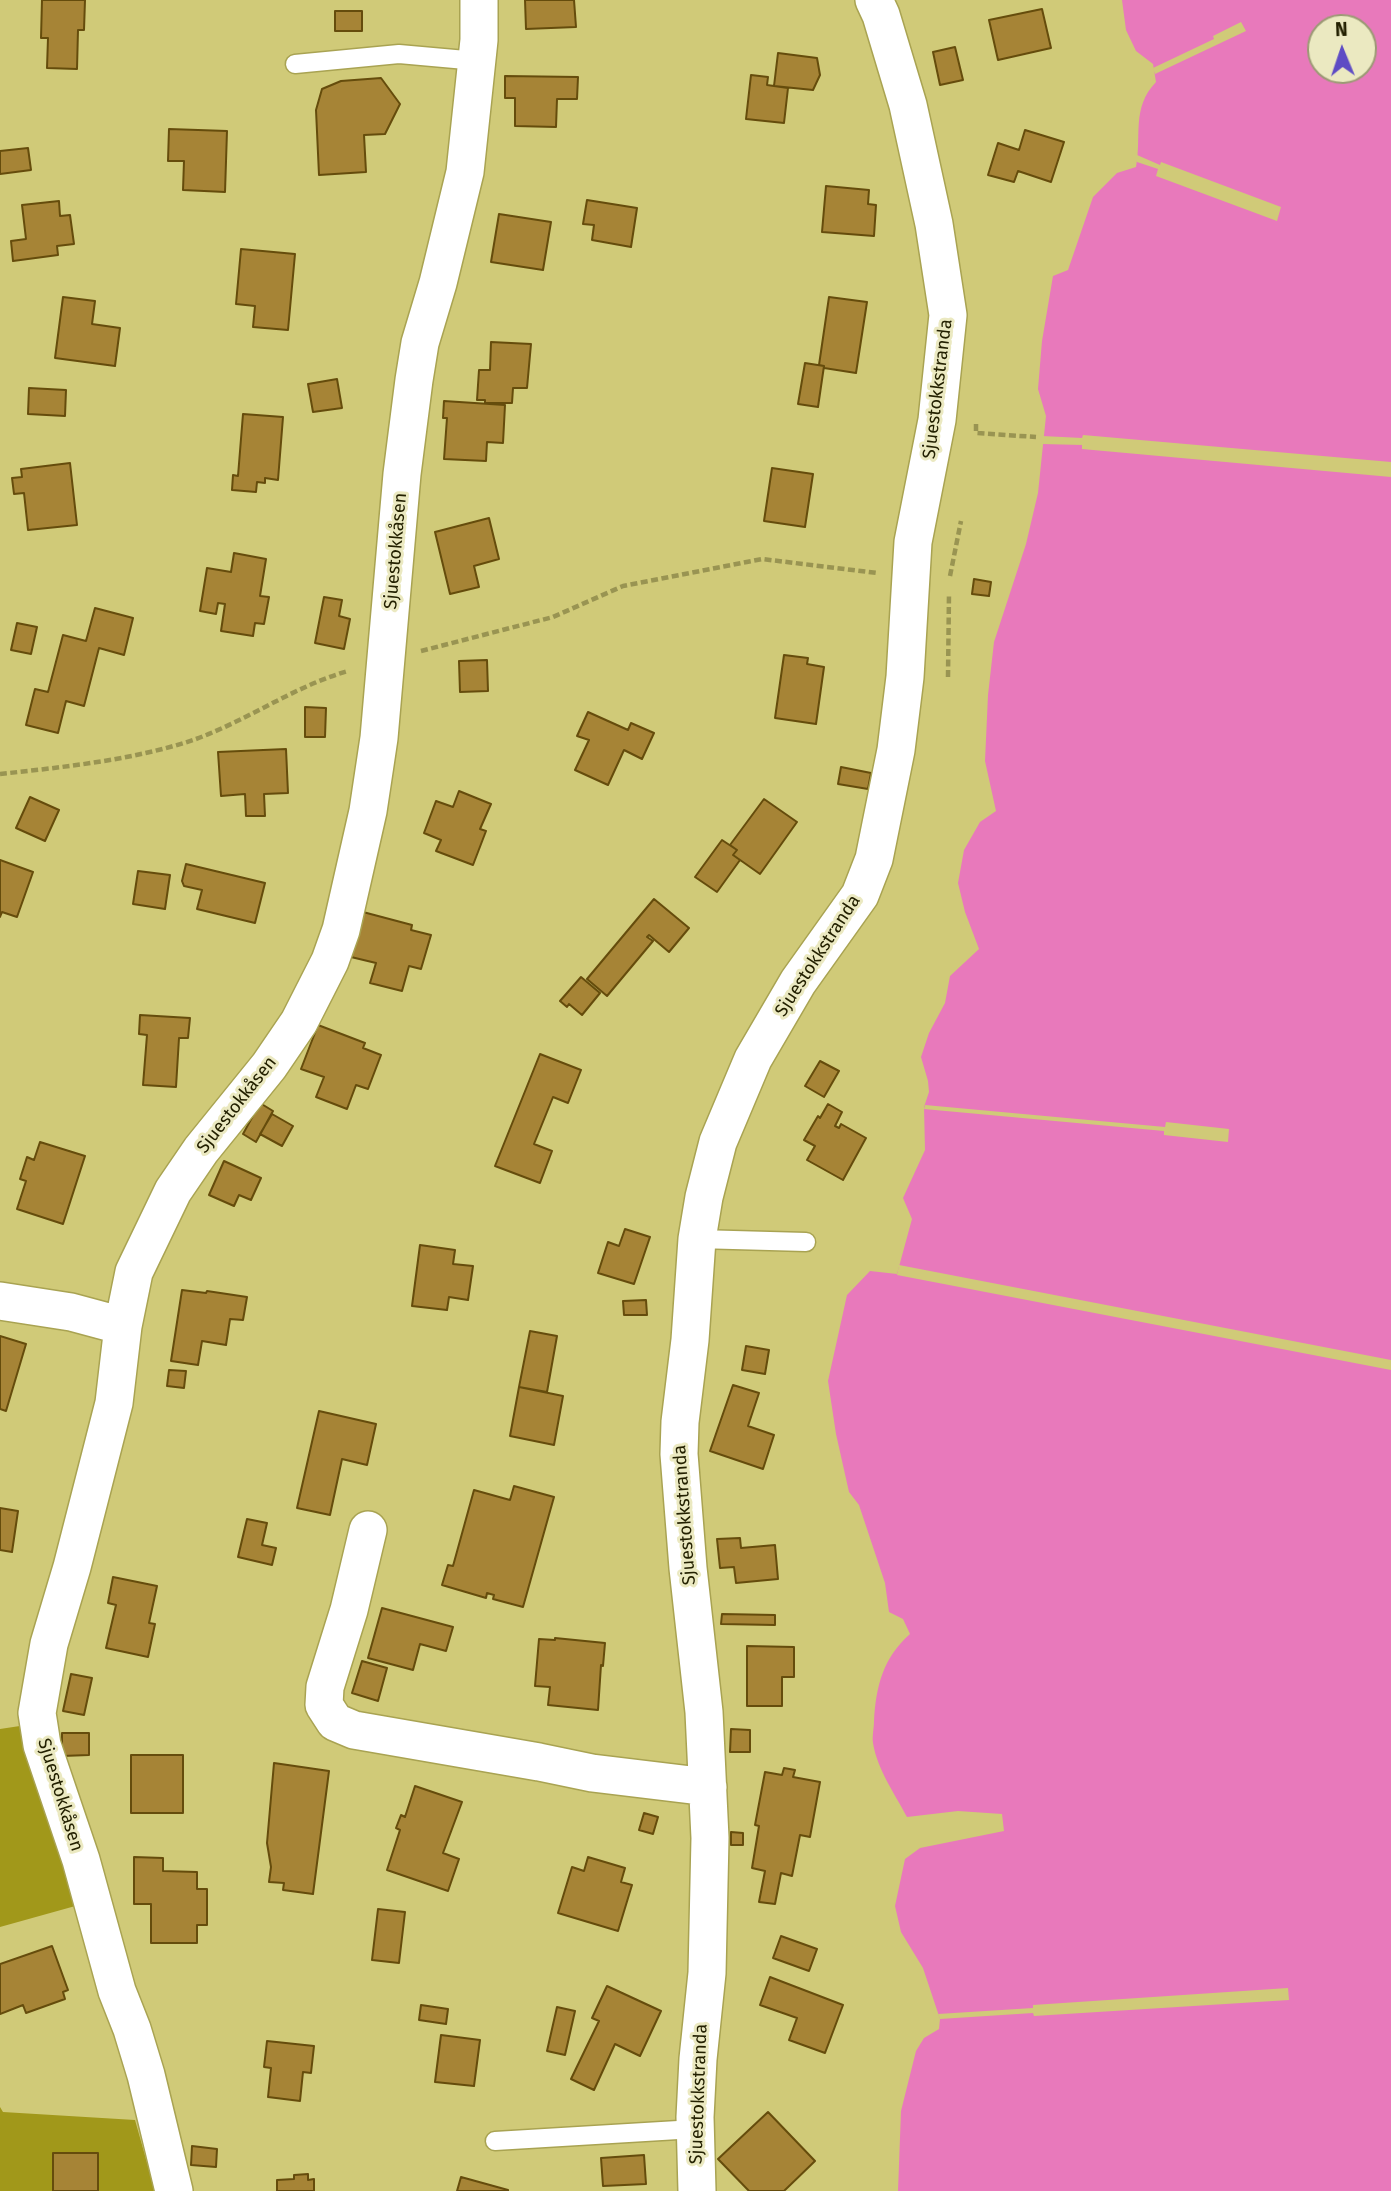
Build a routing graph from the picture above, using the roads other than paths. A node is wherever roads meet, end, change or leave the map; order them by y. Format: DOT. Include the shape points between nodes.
graph roads {
  1 [pos="479,0"];
  2 [pos="874,0"];
  3 [pos="477,61"];
  4 [pos="295,64"];
  5 [pos="697,1239"];
  6 [pos="806,1242"];
  7 [pos="0,1301"];
  8 [pos="123,1326"];
  9 [pos="368,1530"];
  10 [pos="708,1787"];
  11 [pos="695,2129"];
  12 [pos="495,2141"];
  13 [pos="174,2191"];
  14 [pos="697,2191"];
  1 -- 3 [label="street, Sjuestokkåsen"];
  2 -- 5 [label="street, Sjuestokkstranda" via="908,105 948,315 937,419 913,542 896,750 874,859 860,895 798,982 753,1059 718,1142"];
  3 -- 4 [label="lane" via="399,54"];
  3 -- 8 [label="street, Sjuestokkåsen" via="465,172 414,380 379,738 341,930 299,1022 173,1191 134,1272"];
  5 -- 6 [label="lane"];
  5 -- 10 [label="street, Sjuestokkstranda" via="679,1454"];
  7 -- 8 [label="street"];
  8 -- 13 [label="street, Sjuestokkåsen" via="114,1403 49,1644 37,1713 42,1745 146,2076"];
  9 -- 10 [label="street" via="325,1687 324,1705 335,1722 354,1730 592,1773"];
  10 -- 11 [label="street, Sjuestokkstranda" via="707,1973"];
  11 -- 12 [label="lane"];
  11 -- 14 [label="street, Sjuestokkstranda"];
}
